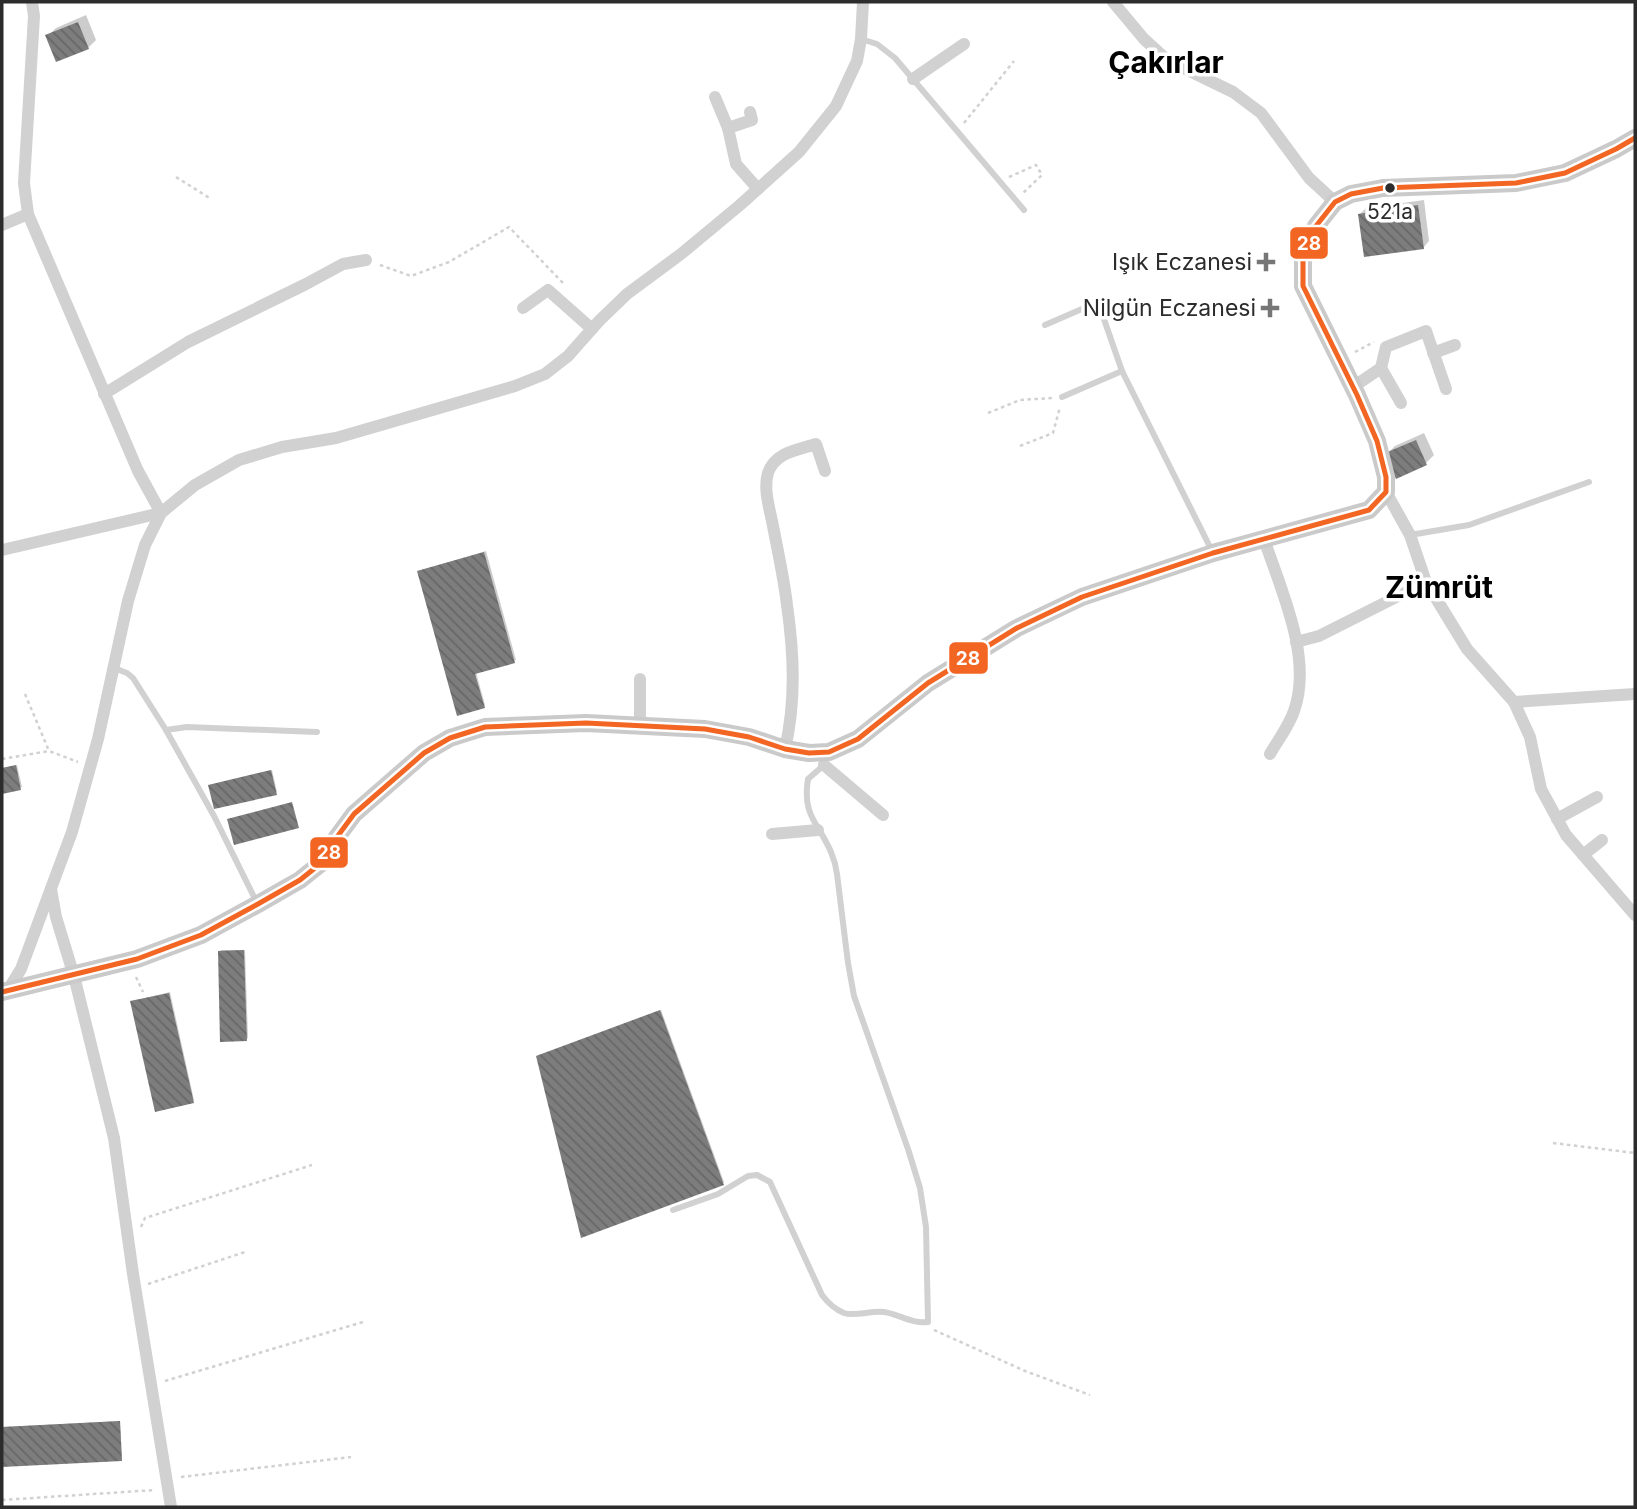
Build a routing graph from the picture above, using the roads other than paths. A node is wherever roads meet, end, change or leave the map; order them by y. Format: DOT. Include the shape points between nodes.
graph roads {
  1 [pos="32,2"];
  2 [pos="863,2"];
  3 [pos="1113,2"];
  4 [pos="861,39"];
  5 [pos="964,44"];
  6 [pos="913,79"];
  7 [pos="715,97"];
  8 [pos="750,112"];
  9 [pos="728,128"];
  10 [pos="1635,138"];
  11 [pos="758,189"];
  12 [pos="1335,202"];
  13 [pos="1024,210"];
  14 [pos="28,214"];
  15 [pos="2,225"];
  16 [pos="366,260"];
  17 [pos="523,308"];
  18 [pos="1045,325"];
  19 [pos="592,329"];
  20 [pos="1455,345"];
  21 [pos="1433,353"];
  22 [pos="1381,368"];
  23 [pos="1122,371"];
  24 [pos="1353,387"];
  25 [pos="1446,389"];
  26 [pos="104,394"];
  27 [pos="1062,397"];
  28 [pos="1401,403"];
  29 [pos="825,471"];
  30 [pos="1589,482"];
  31 [pos="1386,492"];
  32 [pos="161,513"];
  33 [pos="1410,535"];
  34 [pos="1264,539"];
  35 [pos="2,550"];
  36 [pos="1213,553"];
  37 [pos="1426,582"];
  38 [pos="1296,642"];
  39 [pos="114,668"];
  40 [pos="640,679"];
  41 [pos="1633,692"];
  42 [pos="1514,702"];
  43 [pos="640,726"];
  44 [pos="166,730"];
  45 [pos="317,732"];
  46 [pos="785,749"];
  47 [pos="1270,754"];
  48 [pos="826,759"];
  49 [pos="1597,797"];
  50 [pos="883,815"];
  51 [pos="1557,819"];
  52 [pos="818,830"];
  53 [pos="772,834"];
  54 [pos="1602,839"];
  55 [pos="1583,855"];
  56 [pos="51,888"];
  57 [pos="258,904"];
  58 [pos="1635,915"];
  59 [pos="74,976"];
  60 [pos="5,991"];
  61 [pos="674,1210"];
  62 [pos="171,1507"];
  1 -- 14 [label="street" via="24,183"];
  2 -- 4 [label="street"];
  3 -- 12 [label="street" via="1167,60 1233,92 1261,113 1310,178"];
  4 -- 6 [label="lane" via="887,50"];
  4 -- 11 [label="street" via="857,61 836,106 799,152"];
  5 -- 6 [label="street"];
  6 -- 13 [label="lane"];
  7 -- 9 [label="street"];
  8 -- 9 [label="street" via="752,120"];
  9 -- 11 [label="street" via="736,164"];
  10 -- 12 [label="street" via="1553,176 1516,183 1383,188"];
  11 -- 19 [label="street" via="627,294"];
  12 -- 24 [label="street" via="1315,226 1303,256 1303,286"];
  14 -- 15 [label="street"];
  14 -- 26 [label="street"];
  16 -- 26 [label="street" via="343,264 188,342"];
  17 -- 19 [label="street" via="548,290"];
  18 -- 23 [label="lane" via="1098,302"];
  19 -- 32 [label="street" via="545,374 336,438 239,460 195,485"];
  20 -- 21 [label="street"];
  21 -- 22 [label="street" via="1426,331 1386,347"];
  21 -- 25 [label="street"];
  22 -- 24 [label="street"];
  22 -- 28 [label="street"];
  23 -- 27 [label="lane"];
  23 -- 36 [label="lane"];
  24 -- 31 [label="street" via="1377,441 1387,477"];
  26 -- 32 [label="street"];
  29 -- 46 [label="street" via="816,444 778,458 766,482 794,669"];
  30 -- 33 [label="lane" via="1469,525"];
  31 -- 33 [label="street"];
  31 -- 34 [label="street" via="1369,510"];
  32 -- 35 [label="street"];
  32 -- 39 [label="street" via="145,545 128,601"];
  33 -- 37 [label="street"];
  34 -- 36 [label="street"];
  34 -- 38 [label="street"];
  36 -- 48 [label="street" via="1082,597 1017,628 928,683"];
  37 -- 38 [label="street" via="1319,636"];
  37 -- 42 [label="street" via="1467,649"];
  38 -- 47 [label="street" via="1298,692 1293,713"];
  39 -- 44 [label="lane" via="134,678"];
  39 -- 56 [label="street" via="91,766"];
  40 -- 43 [label="street"];
  41 -- 42 [label="street"];
  42 -- 51 [label="street" via="1530,737 1541,789"];
  43 -- 46 [label="street" via="705,729"];
  43 -- 57 [label="street" via="485,727 450,738 424,753 354,814 325,860"];
  44 -- 45 [label="lane"];
  44 -- 57 [label="lane"];
  46 -- 48 [label="street"];
  48 -- 50 [label="street"];
  48 -- 52 [label="lane" via="808,779 806,790"];
  49 -- 51 [label="street"];
  51 -- 55 [label="street"];
  52 -- 53 [label="street"];
  52 -- 61 [label="lane" via="837,873 854,996 920,1188 926,1227 928,1322 880,1311 850,1314 831,1305 770,1182 762,1177 748,1176 718,1194"];
  54 -- 55 [label="street"];
  55 -- 58 [label="street"];
  56 -- 59 [label="street"];
  56 -- 60 [label="street" via="20,969"];
  57 -- 59 [label="street" via="201,935"];
  59 -- 60 [label="street"];
  59 -- 62 [label="street" via="114,1138"];
}
